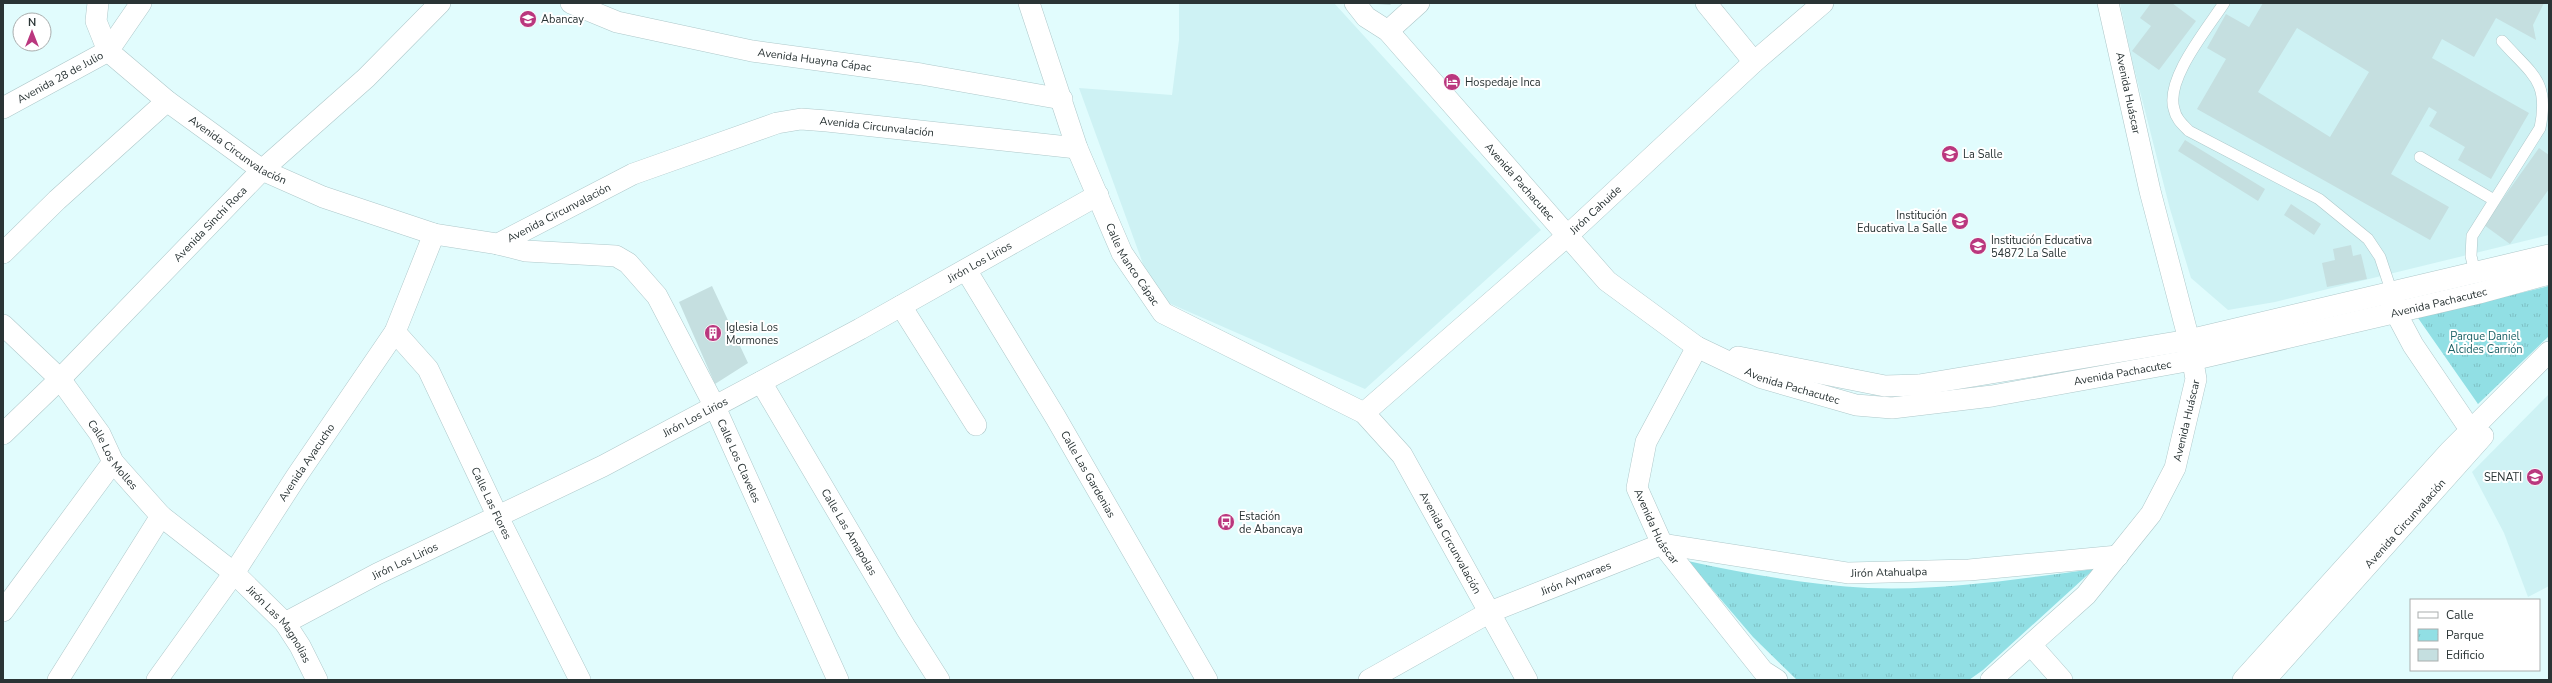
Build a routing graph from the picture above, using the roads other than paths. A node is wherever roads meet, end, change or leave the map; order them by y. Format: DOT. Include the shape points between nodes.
graph roads {
  1 [pos="98,3"];
  2 [pos="141,3"];
  3 [pos="440,3"];
  4 [pos="571,3"];
  5 [pos="1030,3"];
  6 [pos="1355,3"];
  7 [pos="1419,3"];
  8 [pos="1706,3"];
  9 [pos="1823,3"];
  10 [pos="2108,3"];
  11 [pos="2224,3"];
  12 [pos="1388,31"];
  13 [pos="2502,41"];
  14 [pos="108,51"];
  15 [pos="1754,62"];
  16 [pos="1062,99"];
  17 [pos="167,101"];
  18 [pos="3,108"];
  19 [pos="1077,148"];
  20 [pos="2420,157"];
  21 [pos="262,170"];
  22 [pos="1098,195"];
  23 [pos="2494,200"];
  24 [pos="434,234"];
  25 [pos="1567,236"];
  26 [pos="498,244"];
  27 [pos="3,253"];
  28 [pos="2549,255"];
  29 [pos="966,270"];
  30 [pos="2475,273"];
  31 [pos="2549,274"];
  32 [pos="2392,292"];
  33 [pos="2479,293"];
  34 [pos="901,306"];
  35 [pos="2396,313"];
  36 [pos="3,325"];
  37 [pos="396,332"];
  38 [pos="2189,340"];
  39 [pos="1697,347"];
  40 [pos="2549,352"];
  41 [pos="2192,360"];
  42 [pos="2549,370"];
  43 [pos="60,379"];
  44 [pos="761,382"];
  45 [pos="714,407"];
  46 [pos="1364,413"];
  47 [pos="976,425"];
  48 [pos="3,434"];
  49 [pos="2473,436"];
  50 [pos="112,462"];
  51 [pos="161,516"];
  52 [pos="498,516"];
  53 [pos="1662,544"];
  54 [pos="2118,556"];
  55 [pos="234,574"];
  56 [pos="3,611"];
  57 [pos="1490,612"];
  58 [pos="285,623"];
  59 [pos="2031,645"];
  60 [pos="1767,677"];
  61 [pos="58,680"];
  62 [pos="157,680"];
  63 [pos="317,680"];
  64 [pos="580,680"];
  65 [pos="838,680"];
  66 [pos="939,680"];
  67 [pos="1207,680"];
  68 [pos="1369,680"];
  69 [pos="1527,680"];
  70 [pos="1991,680"];
  71 [pos="2062,680"];
  72 [pos="2243,680"];
  73 [pos="2265,680"];
  1 -- 14 [label="street, Avenida Circunvalación" via="96,21"];
  2 -- 14 [label="street, Avenida 28 de Julio"];
  3 -- 21 [label="street, Avenida Sinchi Roca" via="366,78"];
  4 -- 16 [label="street, Avenida Huayna Cápac" via="616,22 752,51 921,74"];
  5 -- 16 [label="street, Calle Manco Cápac"];
  6 -- 12 [label="street, Avenida Pachacutec" via="1366,17"];
  7 -- 12 [label="street"];
  8 -- 15 [label="street"];
  9 -- 15 [label="street, Jirón Cahuide"];
  10 -- 38 [label="street, Avenida Huáscar" via="2150,191"];
  11 -- 32 [label="lane" via="2178,76 2173,108 2178,121 2189,132 2319,199 2368,239 2380,257"];
  12 -- 25 [label="street, Avenida Pachacutec"];
  13 -- 23 [label="lane" via="2540,83 2543,112 2540,128"];
  14 -- 17 [label="street, Avenida Circunvalación"];
  14 -- 18 [label="street, Avenida 28 de Julio"];
  15 -- 25 [label="street, Jirón Cahuide"];
  16 -- 19 [label="street, Calle Manco Cápac"];
  17 -- 21 [label="street, Avenida Circunvalación"];
  17 -- 27 [label="street" via="57,200"];
  19 -- 22 [label="street, Calle Manco Cápac"];
  19 -- 26 [label="street, Avenida Circunvalación" via="801,119 777,123 633,174"];
  20 -- 23 [label="lane"];
  21 -- 24 [label="street, Avenida Circunvalación" via="323,197"];
  21 -- 43 [label="street, Avenida Sinchi Roca"];
  22 -- 29 [label="street, Jirón Los Lirios"];
  22 -- 46 [label="street, Calle Manco Cápac" via="1122,253 1163,312"];
  23 -- 30 [label="lane" via="2472,236 2471,256"];
  24 -- 26 [label="street, Avenida Circunvalación"];
  24 -- 37 [label="street, Avenida Ayacucho"];
  25 -- 39 [label="street, Avenida Pachacutec" via="1607,281"];
  25 -- 46 [label="street, Jirón Cahuide"];
  26 -- 45 [label="street, Calle Los Claveles" via="526,251 616,256 628,263 657,296"];
  28 -- 30 [label="street, Avenida Pachacutec"];
  29 -- 34 [label="street, Jirón Los Lirios"];
  29 -- 67 [label="street, Calle Las Gardenias" via="1056,418"];
  30 -- 32 [label="street, Avenida Pachacutec"];
  30 -- 33 [label="lane"];
  31 -- 33 [label="street, Avenida Pachacutec"];
  32 -- 35 [label="street"];
  32 -- 38 [label="street, Avenida Pachacutec"];
  33 -- 35 [label="street, Avenida Pachacutec"];
  34 -- 44 [label="street, Jirón Los Lirios"];
  34 -- 47 [label="street"];
  35 -- 41 [label="street, Avenida Pachacutec"];
  35 -- 49 [label="street" via="2413,345"];
  36 -- 43 [label="street, Calle Los Molles"];
  37 -- 52 [label="street, Calle Las Flores" via="428,369"];
  37 -- 55 [label="street, Avenida Ayacucho" via="296,477"];
  38 -- 39 [label="street, Avenida Pachacutec" via="1962,379 1919,385 1885,386"];
  38 -- 41 [label="street, Avenida Huáscar"];
  39 -- 41 [label="street, Avenida Pachacutec" via="1762,378 1856,405 1892,408 1992,396"];
  39 -- 53 [label="street, Avenida Huáscar" via="1646,442 1637,488"];
  40 -- 49 [label="street"];
  41 -- 54 [label="street, Avenida Huáscar" via="2196,379 2175,468 2151,514"];
  42 -- 49 [label="street, Avenida Circunvalación"];
  43 -- 48 [label="street, Avenida Sinchi Roca"];
  43 -- 50 [label="street, Calle Los Molles" via="100,434"];
  44 -- 45 [label="street, Jirón Los Lirios"];
  44 -- 66 [label="street, Calle Las Amapolas"];
  45 -- 52 [label="street, Jirón Los Lirios" via="603,466"];
  45 -- 65 [label="street, Calle Los Claveles"];
  46 -- 57 [label="street, Avenida Circunvalación" via="1402,455"];
  49 -- 72 [label="street"];
  49 -- 73 [label="street, Avenida Circunvalación"];
  50 -- 51 [label="street, Calle Los Molles"];
  50 -- 56 [label="street"];
  51 -- 55 [label="street, Calle Los Molles"];
  51 -- 61 [label="street"];
  52 -- 58 [label="street, Jirón Los Lirios" via="377,574"];
  52 -- 64 [label="street, Calle Las Flores"];
  53 -- 54 [label="street, Jirón Atahualpa" via="1848,573 1969,570"];
  53 -- 57 [label="street, Jirón Aymaraes"];
  53 -- 60 [label="street, Avenida Huáscar"];
  54 -- 59 [label="street, Avenida Huáscar" via="2086,595"];
  55 -- 58 [label="street, Jirón Las Magnolias"];
  55 -- 62 [label="street, Avenida Ayacucho"];
  57 -- 68 [label="street, Jirón Aymaraes"];
  57 -- 69 [label="street, Avenida Circunvalación"];
  58 -- 63 [label="street, Jirón Las Magnolias"];
  59 -- 70 [label="street, Avenida Huáscar"];
  59 -- 71 [label="street"];
}
